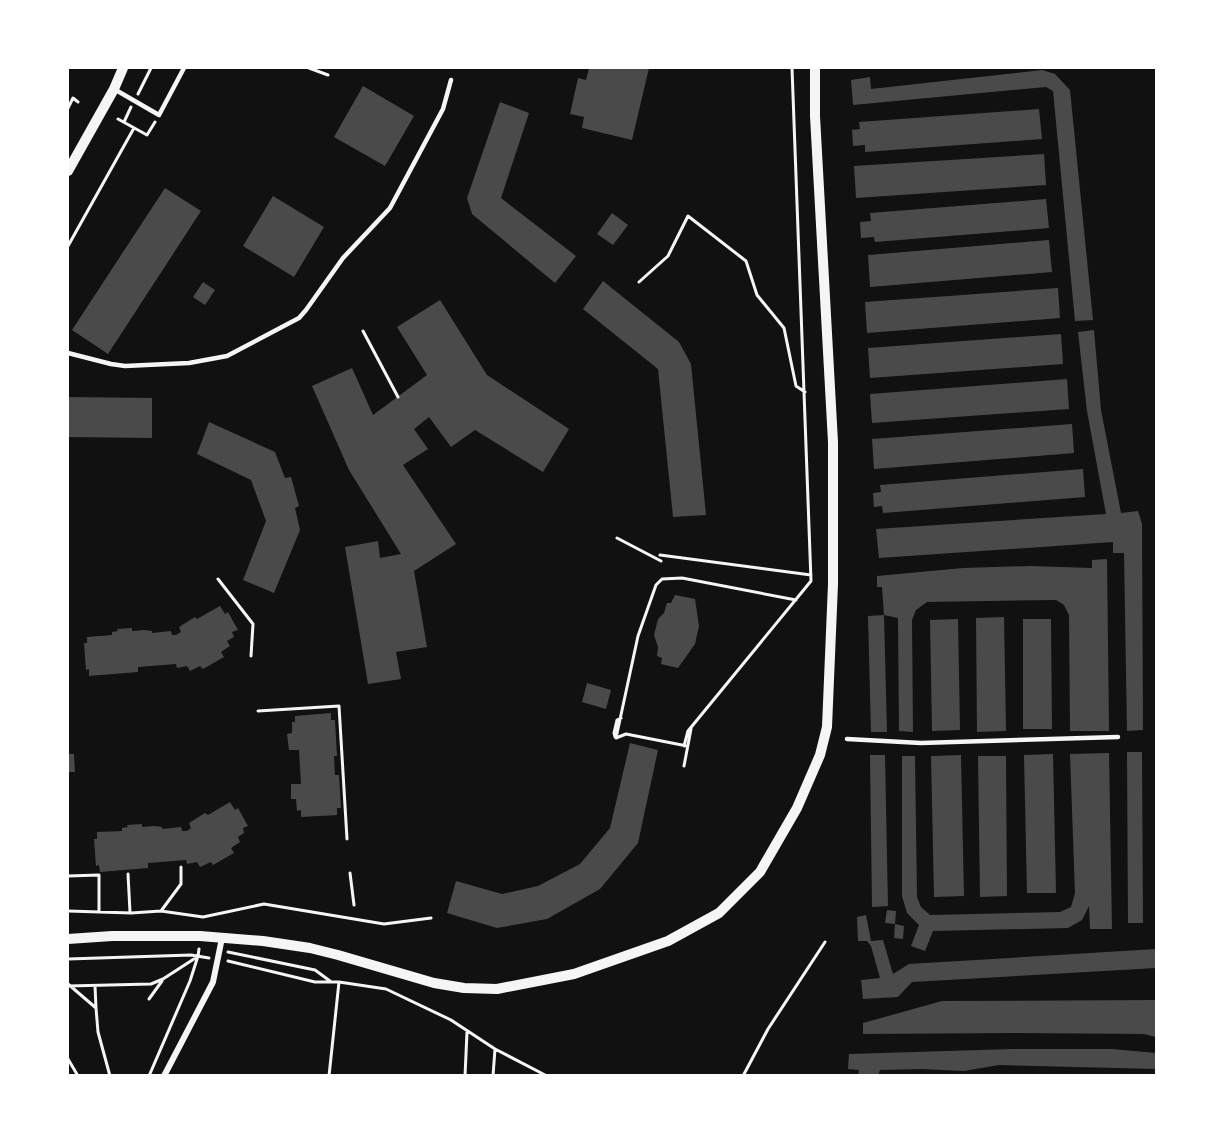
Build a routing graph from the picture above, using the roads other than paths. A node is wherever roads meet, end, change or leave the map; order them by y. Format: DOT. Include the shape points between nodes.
graph roads {
  1 [pos="123,68"];
  2 [pos="184,68"];
  3 [pos="815,68"];
  4 [pos="451,80"];
  5 [pos="114,89"];
  6 [pos="68,171"];
  7 [pos="68,353"];
  8 [pos="1118,737"];
  9 [pos="848,739"];
  10 [pos="222,938"];
  11 [pos="68,939"];
  12 [pos="164,1076"];
  1 -- 5 [label="street"];
  2 -- 5 [label="lane" via="159,115"];
  3 -- 10 [label="street" via="833,442 827,727 820,755 797,808 760,872 719,913 668,941 574,974 497,988 434,983 310,948"];
  4 -- 7 [label="lane" via="443,109 390,208 343,258 298,318 227,356 189,363 125,366"];
  5 -- 6 [label="street"];
  8 -- 9 [label="lane" via="921,743"];
  10 -- 11 [label="street"];
  10 -- 12 [label="street" via="213,982"];
}
